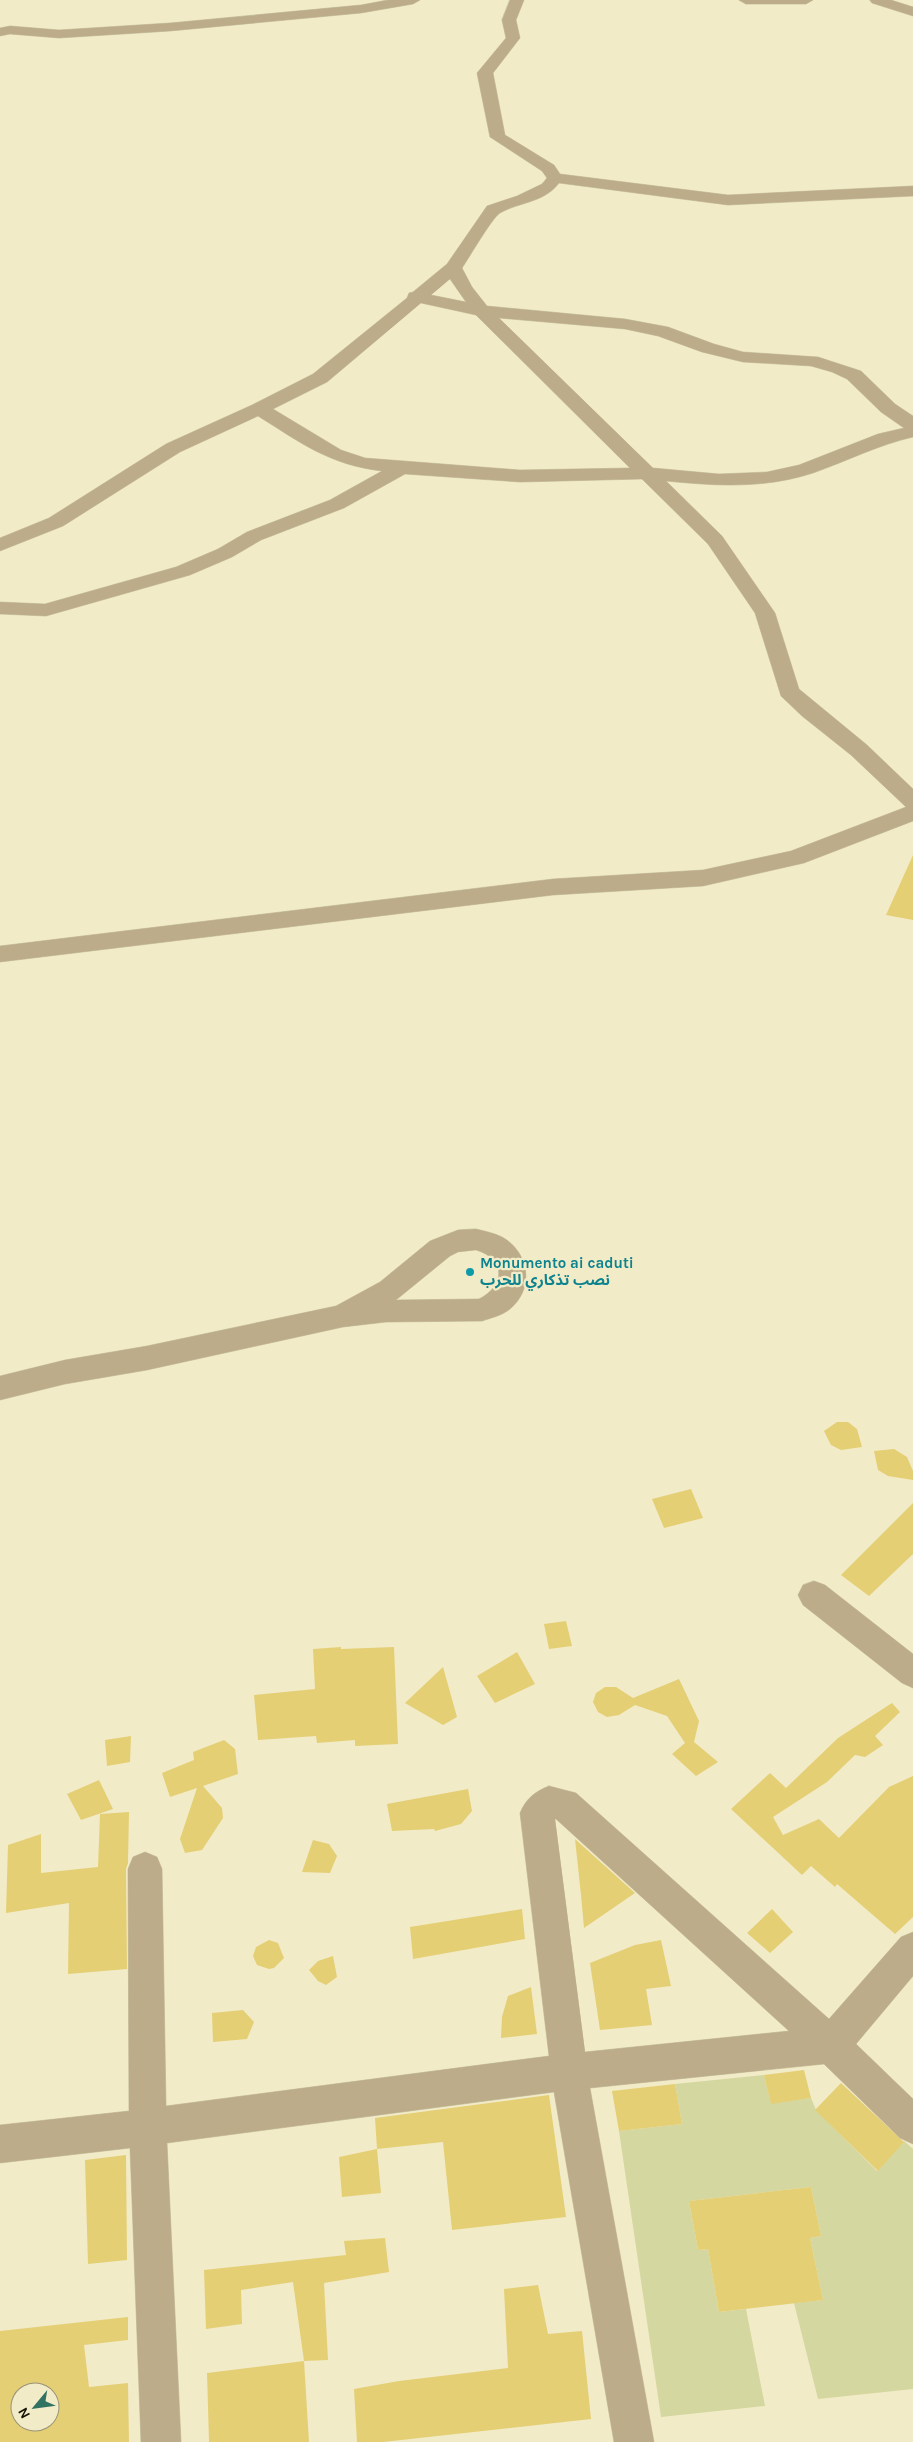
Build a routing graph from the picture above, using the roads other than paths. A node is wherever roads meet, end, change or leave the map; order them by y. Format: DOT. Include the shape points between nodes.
graph roads {
  1 [pos="413,0"];
  2 [pos="517,0"];
  3 [pos="746,0"];
  4 [pos="806,0"];
  5 [pos="877,0"];
  6 [pos="913,12"];
  7 [pos="0,32"];
  8 [pos="555,178"];
  9 [pos="913,191"];
  10 [pos="452,268"];
  11 [pos="416,297"];
  12 [pos="482,311"];
  13 [pos="260,410"];
  14 [pos="913,425"];
  15 [pos="913,431"];
  16 [pos="402,468"];
  17 [pos="646,472"];
  18 [pos="0,545"];
  19 [pos="0,608"];
  20 [pos="913,802"];
  21 [pos="913,814"];
  22 [pos="0,954"];
  23 [pos="343,1316"];
  24 [pos="0,1388"];
  25 [pos="814,1595"];
  26 [pos="913,1673"];
  27 [pos="145,1870"];
  28 [pos="913,1949"];
  29 [pos="831,2045"];
  30 [pos="569,2072"];
  31 [pos="913,2125"];
  32 [pos="148,2127"];
  33 [pos="0,2144"];
  34 [pos="161,2442"];
  35 [pos="634,2442"];
  1 -- 7 [label="street" via="361,9 170,28 59,34"];
  2 -- 8 [label="street" via="509,20 514,38 485,73 498,137 548,168"];
  3 -- 4 [label="street"];
  5 -- 6 [label="street"];
  8 -- 9 [label="street" via="728,200"];
  8 -- 10 [label="street" via="540,192 493,210"];
  10 -- 11 [label="street"];
  10 -- 12 [label="street"];
  11 -- 12 [label="street"];
  11 -- 13 [label="street" via="320,378"];
  12 -- 14 [label="street" via="625,324 743,357 812,361 854,375 888,408"];
  12 -- 17 [label="street"];
  13 -- 16 [label="street" via="334,454 362,463"];
  13 -- 18 [label="street" via="173,448 56,522"];
  15 -- 17 [label="street" via="885,438 805,469 767,478 719,480"];
  16 -- 17 [label="street" via="520,476"];
  16 -- 19 [label="street" via="337,504 254,536 183,571 46,610"];
  17 -- 20 [label="street" via="715,540 765,613 789,691 859,750"];
  21 -- 22 [label="street" via="796,858 703,878 552,887"];
  23 -- 23 [label="street" via="395,1285 436,1250 454,1242 474,1240 496,1246 511,1261 514,1270 509,1294 482,1310"];
  23 -- 24 [label="street"];
  25 -- 26 [label="street"];
  27 -- 32 [label="street"];
  28 -- 29 [label="street"];
  29 -- 30 [label="street"];
  29 -- 30 [label="street" via="564,1804 549,1802 538,1813"];
  29 -- 31 [label="street"];
  30 -- 32 [label="street"];
  30 -- 35 [label="street"];
  32 -- 33 [label="street"];
  32 -- 34 [label="street"];
}
